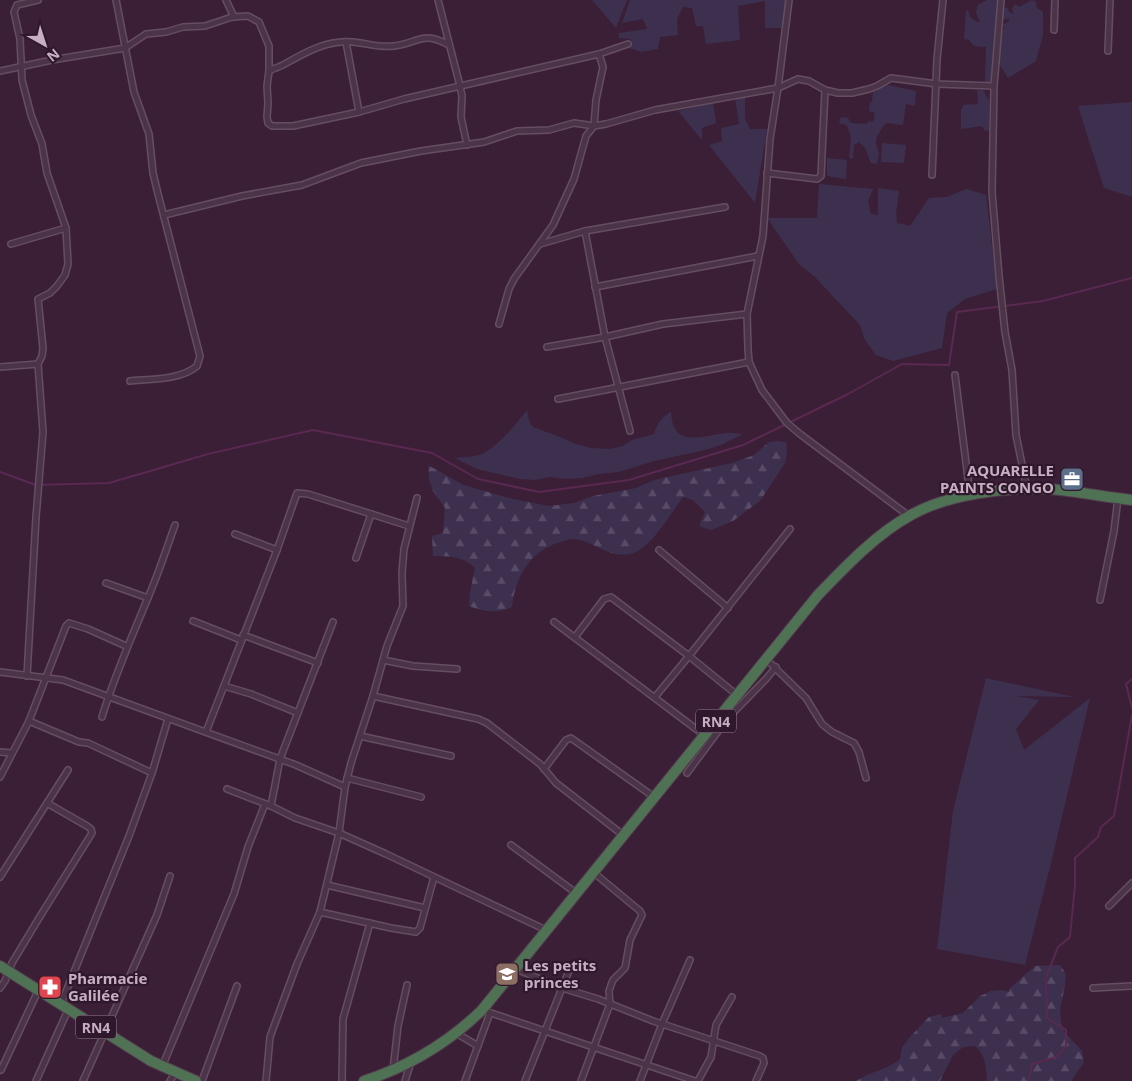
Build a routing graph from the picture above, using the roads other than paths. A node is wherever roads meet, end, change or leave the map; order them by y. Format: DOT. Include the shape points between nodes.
graph roads {
  1 [pos="38,0"];
  2 [pos="116,0"];
  3 [pos="226,0"];
  4 [pos="438,0"];
  5 [pos="789,0"];
  6 [pos="943,0"];
  7 [pos="1000,0"];
  8 [pos="1054,0"];
  9 [pos="1110,0"];
  10 [pos="234,17"];
  11 [pos="1054,30"];
  12 [pos="346,42"];
  13 [pos="628,44"];
  14 [pos="449,45"];
  15 [pos="125,48"];
  16 [pos="1108,51"];
  17 [pos="599,54"];
  18 [pos="20,67"];
  19 [pos="0,71"];
  20 [pos="269,72"];
  21 [pos="937,84"];
  22 [pos="460,86"];
  23 [pos="994,86"];
  24 [pos="778,88"];
  25 [pos="825,90"];
  26 [pos="359,112"];
  27 [pos="594,126"];
  28 [pos="467,145"];
  29 [pos="767,173"];
  30 [pos="932,175"];
  31 [pos="725,207"];
  32 [pos="164,215"];
  33 [pos="66,228"];
  34 [pos="584,231"];
  35 [pos="11,244"];
  36 [pos="540,244"];
  37 [pos="758,256"];
  38 [pos="595,287"];
  39 [pos="747,314"];
  40 [pos="499,324"];
  41 [pos="605,337"];
  42 [pos="547,347"];
  43 [pos="749,362"];
  44 [pos="38,364"];
  45 [pos="0,367"];
  46 [pos="955,375"];
  47 [pos="130,381"];
  48 [pos="618,387"];
  49 [pos="558,398"];
  50 [pos="630,431"];
  51 [pos="1026,489"];
  52 [pos="970,495"];
  53 [pos="417,498"];
  54 [pos="1118,498"];
  55 [pos="1132,500"];
  56 [pos="371,514"];
  57 [pos="909,516"];
  58 [pos="175,525"];
  59 [pos="409,526"];
  60 [pos="790,529"];
  61 [pos="235,534"];
  62 [pos="277,550"];
  63 [pos="659,550"];
  64 [pos="356,558"];
  65 [pos="106,583"];
  66 [pos="148,598"];
  67 [pos="1100,600"];
  68 [pos="728,608"];
  69 [pos="193,621"];
  70 [pos="333,622"];
  71 [pos="554,622"];
  72 [pos="575,637"];
  73 [pos="242,638"];
  74 [pos="126,646"];
  75 [pos="690,656"];
  76 [pos="766,659"];
  77 [pos="383,660"];
  78 [pos="318,663"];
  79 [pos="776,667"];
  80 [pos="458,668"];
  81 [pos="0,672"];
  82 [pos="27,676"];
  83 [pos="44,679"];
  84 [pos="224,686"];
  85 [pos="737,695"];
  86 [pos="108,696"];
  87 [pos="373,696"];
  88 [pos="655,697"];
  89 [pos="298,713"];
  90 [pos="102,717"];
  91 [pos="168,719"];
  92 [pos="29,721"];
  93 [pos="206,732"];
  94 [pos="360,736"];
  95 [pos="704,736"];
  96 [pos="0,752"];
  97 [pos="12,752"];
  98 [pos="451,756"];
  99 [pos="280,759"];
  100 [pos="544,769"];
  101 [pos="68,770"];
  102 [pos="152,773"];
  103 [pos="687,773"];
  104 [pos="0,777"];
  105 [pos="347,778"];
  106 [pos="866,778"];
  107 [pos="345,787"];
  108 [pos="227,788"];
  109 [pos="421,797"];
  110 [pos="654,798"];
  111 [pos="48,803"];
  112 [pos="265,804"];
  113 [pos="271,806"];
  114 [pos="339,834"];
  115 [pos="624,836"];
  116 [pos="511,845"];
  117 [pos="593,872"];
  118 [pos="170,876"];
  119 [pos="0,877"];
  120 [pos="434,877"];
  121 [pos="1132,883"];
  122 [pos="326,885"];
  123 [pos="576,893"];
  124 [pos="1109,906"];
  125 [pos="425,908"];
  126 [pos="320,912"];
  127 [pos="370,923"];
  128 [pos="547,930"];
  129 [pos="690,960"];
  130 [pos="516,968"];
  131 [pos="570,968"];
  132 [pos="4,969"];
  133 [pos="407,985"];
  134 [pos="237,986"];
  135 [pos="1132,986"];
  136 [pos="0,988"];
  137 [pos="562,988"];
  138 [pos="1093,988"];
  139 [pos="38,991"];
  140 [pos="732,998"];
  141 [pos="610,1004"];
  142 [pos="64,1007"];
  143 [pos="486,1011"];
  144 [pos="662,1024"];
  145 [pos="545,1031"];
  146 [pos="104,1033"];
  147 [pos="456,1033"];
  148 [pos="714,1042"];
  149 [pos="478,1046"];
  150 [pos="594,1046"];
  151 [pos="412,1062"];
  152 [pos="646,1064"];
  153 [pos="162,1067"];
  154 [pos="1,1070"];
  155 [pos="393,1070"];
  156 [pos="172,1077"];
  157 [pos="36,1081"];
  158 [pos="84,1081"];
  159 [pos="196,1081"];
  160 [pos="202,1081"];
  161 [pos="266,1081"];
  162 [pos="342,1081"];
  163 [pos="364,1081"];
  164 [pos="405,1081"];
  165 [pos="465,1081"];
  166 [pos="525,1081"];
  167 [pos="581,1081"];
  168 [pos="640,1081"];
  169 [pos="697,1081"];
  170 [pos="756,1081"];
  1 -- 18 [label="street" via="16,5 14,9 20,39"];
  2 -- 15 [label="street"];
  3 -- 10 [label="street"];
  4 -- 14 [label="street"];
  5 -- 24 [label="street"];
  6 -- 21 [label="street"];
  7 -- 23 [label="street"];
  8 -- 11 [label="street"];
  9 -- 16 [label="street"];
  10 -- 15 [label="street" via="205,26 146,34"];
  10 -- 20 [label="street" via="248,16 258,22 268,46"];
  12 -- 14 [label="street" via="384,47 429,37"];
  12 -- 20 [label="street" via="309,49"];
  12 -- 26 [label="street"];
  13 -- 17 [label="street"];
  14 -- 22 [label="street"];
  15 -- 18 [label="street"];
  15 -- 32 [label="street" via="134,92 149,134 153,173"];
  17 -- 22 [label="street"];
  17 -- 27 [label="street" via="603,67"];
  18 -- 19 [label="street"];
  18 -- 33 [label="street" via="47,173"];
  20 -- 26 [label="street" via="266,117 272,126 293,126"];
  21 -- 23 [label="street"];
  21 -- 25 [label="street" via="891,78 852,93"];
  21 -- 30 [label="street"];
  22 -- 26 [label="street"];
  22 -- 28 [label="street" via="461,118"];
  23 -- 51 [label="street" via="992,192 1018,453"];
  24 -- 25 [label="street" via="804,79"];
  24 -- 27 [label="street" via="655,110"];
  24 -- 29 [label="street"];
  25 -- 29 [label="street" via="821,176"];
  27 -- 28 [label="street" via="574,123 549,130 516,131"];
  27 -- 36 [label="street" via="586,136 565,199"];
  28 -- 32 [label="street" via="361,163 302,185"];
  29 -- 37 [label="street" via="763,236"];
  31 -- 34 [label="street"];
  32 -- 47 [label="street" via="200,361 194,368 178,375"];
  33 -- 35 [label="street"];
  33 -- 44 [label="street" via="68,264 65,275 50,293 38,299 43,348"];
  34 -- 36 [label="street"];
  34 -- 38 [label="street"];
  36 -- 40 [label="street" via="512,284"];
  37 -- 38 [label="street"];
  37 -- 39 [label="street"];
  38 -- 41 [label="street"];
  39 -- 41 [label="street" via="663,324"];
  39 -- 43 [label="street"];
  41 -- 42 [label="street"];
  41 -- 48 [label="street"];
  43 -- 48 [label="street"];
  43 -- 57 [label="street" via="762,390 787,423"];
  44 -- 45 [label="street"];
  44 -- 82 [label="street" via="43,432"];
  46 -- 52 [label="street"];
  48 -- 49 [label="street"];
  48 -- 50 [label="street"];
  51 -- 52 [label="highway, RN4"];
  51 -- 54 [label="highway, RN4"];
  52 -- 57 [label="highway, RN4" via="935,503"];
  53 -- 59 [label="street"];
  54 -- 55 [label="highway, RN4"];
  54 -- 67 [label="street"];
  56 -- 59 [label="street"];
  56 -- 62 [label="street" via="304,492 297,493"];
  56 -- 64 [label="street"];
  57 -- 76 [label="highway, RN4" via="842,570 818,594"];
  58 -- 66 [label="street"];
  59 -- 77 [label="street" via="402,573 404,606"];
  60 -- 68 [label="street"];
  61 -- 62 [label="street"];
  62 -- 73 [label="street"];
  63 -- 68 [label="street"];
  65 -- 66 [label="street"];
  66 -- 74 [label="street"];
  68 -- 75 [label="street"];
  69 -- 73 [label="street"];
  70 -- 78 [label="street"];
  71 -- 72 [label="street"];
  72 -- 75 [label="street" via="604,599 611,597"];
  72 -- 88 [label="street"];
  73 -- 78 [label="street"];
  73 -- 84 [label="street"];
  74 -- 83 [label="street" via="69,623"];
  74 -- 86 [label="street"];
  75 -- 85 [label="street"];
  75 -- 88 [label="street"];
  76 -- 79 [label="street"];
  76 -- 85 [label="highway, RN4"];
  77 -- 80 [label="street" via="412,666"];
  77 -- 87 [label="street"];
  78 -- 89 [label="street"];
  79 -- 103 [label="street" via="728,718"];
  79 -- 106 [label="street" via="806,698 822,724 854,743"];
  81 -- 82 [label="street"];
  82 -- 83 [label="street"];
  83 -- 86 [label="street" via="63,680"];
  83 -- 92 [label="street"];
  84 -- 89 [label="street"];
  84 -- 93 [label="street"];
  85 -- 95 [label="highway, RN4"];
  86 -- 90 [label="street"];
  86 -- 91 [label="street"];
  87 -- 94 [label="street"];
  87 -- 100 [label="street" via="478,719"];
  88 -- 95 [label="street"];
  89 -- 99 [label="street"];
  91 -- 93 [label="street"];
  91 -- 102 [label="street"];
  92 -- 97 [label="street"];
  92 -- 102 [label="street" via="88,743"];
  93 -- 99 [label="street"];
  94 -- 98 [label="street"];
  94 -- 105 [label="street"];
  95 -- 110 [label="highway, RN4"];
  96 -- 97 [label="street"];
  97 -- 104 [label="street"];
  99 -- 107 [label="street"];
  99 -- 113 [label="street"];
  100 -- 110 [label="street" via="571,738"];
  100 -- 115 [label="street" via="556,783"];
  101 -- 111 [label="street"];
  102 -- 142 [label="street"];
  105 -- 107 [label="street"];
  105 -- 109 [label="street"];
  107 -- 114 [label="street"];
  108 -- 112 [label="street"];
  110 -- 115 [label="highway, RN4"];
  111 -- 119 [label="street"];
  111 -- 132 [label="street" via="87,826 92,833 12,963"];
  112 -- 113 [label="street"];
  112 -- 153 [label="street" via="234,894"];
  113 -- 114 [label="street"];
  114 -- 120 [label="street"];
  114 -- 122 [label="street"];
  115 -- 117 [label="highway, RN4"];
  116 -- 123 [label="street"];
  117 -- 123 [label="highway, RN4"];
  117 -- 141 [label="street" via="642,915 630,940 624,968 610,986"];
  118 -- 146 [label="street" via="157,915"];
  120 -- 125 [label="street"];
  120 -- 128 [label="street"];
  121 -- 124 [label="street"];
  122 -- 125 [label="street"];
  122 -- 126 [label="street"];
  123 -- 128 [label="highway, RN4"];
  125 -- 127 [label="street" via="416,932"];
  126 -- 127 [label="street"];
  126 -- 161 [label="street" via="270,1037"];
  127 -- 162 [label="street" via="343,1019"];
  128 -- 130 [label="highway, RN4"];
  129 -- 144 [label="street"];
  130 -- 137 [label="street"];
  130 -- 143 [label="highway, RN4"];
  131 -- 137 [label="street"];
  132 -- 136 [label="street"];
  132 -- 139 [label="highway, RN4"];
  133 -- 155 [label="street"];
  134 -- 160 [label="street"];
  135 -- 138 [label="street"];
  137 -- 141 [label="street"];
  137 -- 145 [label="street"];
  139 -- 142 [label="highway, RN4"];
  139 -- 154 [label="street"];
  140 -- 148 [label="street" via="716,1025"];
  141 -- 144 [label="street"];
  141 -- 150 [label="street"];
  142 -- 146 [label="highway, RN4"];
  142 -- 157 [label="street"];
  143 -- 145 [label="street"];
  143 -- 147 [label="highway, RN4"];
  143 -- 149 [label="street"];
  144 -- 148 [label="street"];
  144 -- 152 [label="street"];
  145 -- 150 [label="street"];
  145 -- 166 [label="street"];
  146 -- 153 [label="highway, RN4"];
  146 -- 158 [label="street"];
  147 -- 149 [label="street"];
  147 -- 151 [label="highway, RN4"];
  148 -- 169 [label="street" via="711,1057"];
  148 -- 170 [label="street" via="763,1058"];
  149 -- 165 [label="street"];
  150 -- 152 [label="street"];
  150 -- 167 [label="street"];
  151 -- 155 [label="highway, RN4"];
  151 -- 164 [label="street"];
  152 -- 168 [label="street"];
  152 -- 169 [label="street"];
  153 -- 156 [label="highway, RN4"];
  155 -- 163 [label="highway, RN4"];
  156 -- 159 [label="highway, RN4"];
}
